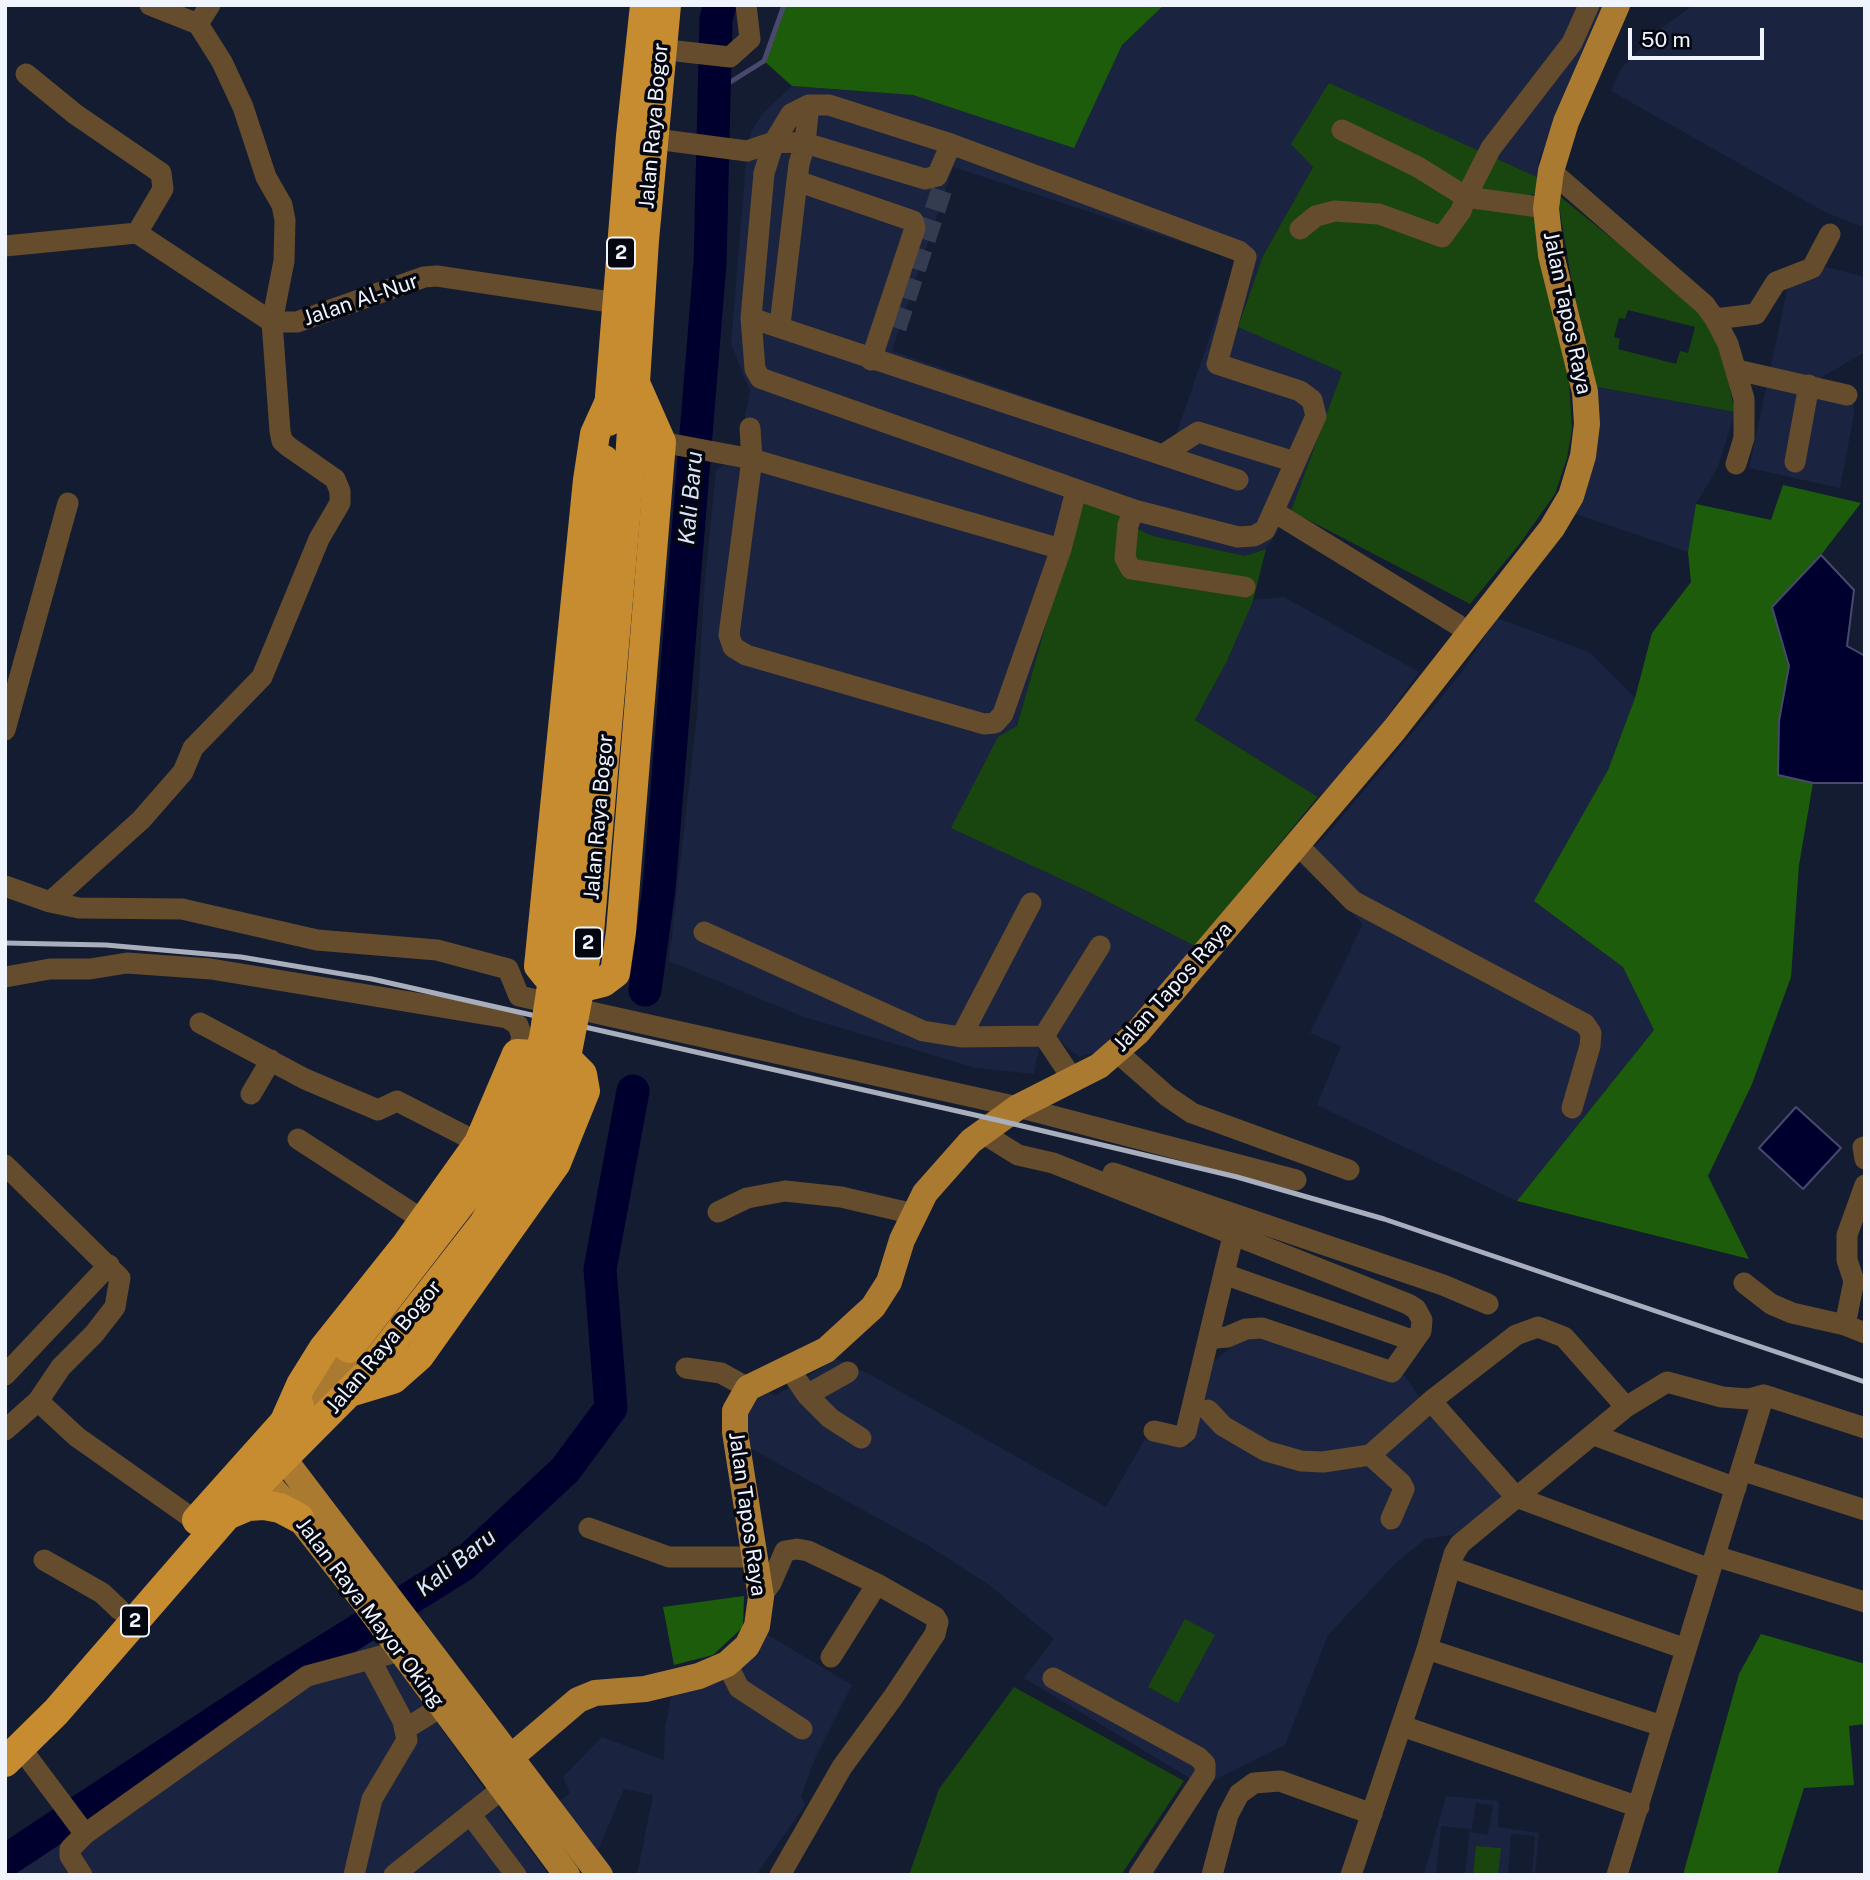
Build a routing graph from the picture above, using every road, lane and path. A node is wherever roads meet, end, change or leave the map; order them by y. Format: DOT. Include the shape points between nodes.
graph roads {
  1 [pos="150,5"];
  2 [pos="210,5"];
  3 [pos="645,5"];
  4 [pos="666,5"];
  5 [pos="746,5"];
  6 [pos="1588,5"];
  7 [pos="1616,5"];
  8 [pos="198,24"];
  9 [pos="664,50"];
  10 [pos="26,74"];
  11 [pos="809,105"];
  12 [pos="1342,130"];
  13 [pos="642,137"];
  14 [pos="774,142"];
  15 [pos="805,143"];
  16 [pos="954,145"];
  17 [pos="1551,171"];
  18 [pos="797,181"];
  19 [pos="942,188"];
  20 [pos="1466,197"];
  21 [pos="1546,208"];
  22 [pos="1300,229"];
  23 [pos="138,233"];
  24 [pos="1830,234"];
  25 [pos="5,246"];
  26 [pos="751,318"];
  27 [pos="1715,319"];
  28 [pos="624,320"];
  29 [pos="272,322"];
  30 [pos="780,325"];
  31 [pos="896,328"];
  32 [pos="877,361"];
  33 [pos="1737,370"];
  34 [pos="635,383"];
  35 [pos="1809,385"];
  36 [pos="1847,395"];
  37 [pos="610,401"];
  38 [pos="750,428"];
  39 [pos="668,443"];
  40 [pos="1164,454"];
  41 [pos="742,458"];
  42 [pos="617,461"];
  43 [pos="1295,461"];
  44 [pos="1795,462"];
  45 [pos="1736,464"];
  46 [pos="1238,480"];
  47 [pos="1076,491"];
  48 [pos="68,503"];
  49 [pos="1134,510"];
  50 [pos="1276,513"];
  51 [pos="1061,550"];
  52 [pos="1245,587"];
  53 [pos="1458,625"];
  54 [pos="5,730"];
  55 [pos="1297,844"];
  56 [pos="5,886"];
  57 [pos="50,902"];
  58 [pos="1031,904"];
  59 [pos="704,932"];
  60 [pos="1100,946"];
  61 [pos="539,966"];
  62 [pos="5,976"];
  63 [pos="534,1000"];
  64 [pos="200,1023"];
  65 [pos="1044,1036"];
  66 [pos="961,1037"];
  67 [pos="1117,1052"];
  68 [pos="517,1054"];
  69 [pos="271,1060"];
  70 [pos="1074,1081"];
  71 [pos="251,1094"];
  72 [pos="1018,1107"];
  73 [pos="1572,1108"];
  74 [pos="992,1137"];
  75 [pos="298,1139"];
  76 [pos="479,1143"];
  77 [pos="5,1165"];
  78 [pos="1349,1170"];
  79 [pos="1296,1180"];
  80 [pos="1865,1185"];
  81 [pos="718,1212"];
  82 [pos="914,1213"];
  83 [pos="423,1220"];
  84 [pos="1233,1236"];
  85 [pos="109,1265"];
  86 [pos="1224,1274"];
  87 [pos="1744,1283"];
  88 [pos="1488,1304"];
  89 [pos="1855,1329"];
  90 [pos="1210,1332"];
  91 [pos="1414,1341"];
  92 [pos="35,1345"];
  93 [pos="348,1349"];
  94 [pos="61,1367"];
  95 [pos="686,1368"];
  96 [pos="790,1370"];
  97 [pos="848,1372"];
  98 [pos="5,1375"];
  99 [pos="748,1388"];
  100 [pos="350,1392"];
  101 [pos="807,1395"];
  102 [pos="1764,1395"];
  103 [pos="38,1401"];
  104 [pos="1431,1401"];
  105 [pos="1626,1407"];
  106 [pos="1208,1410"];
  107 [pos="285,1421"];
  108 [pos="1865,1428"];
  109 [pos="5,1430"];
  110 [pos="1154,1431"];
  111 [pos="1594,1435"];
  112 [pos="861,1438"];
  113 [pos="1370,1455"];
  114 [pos="274,1468"];
  115 [pos="1738,1479"];
  116 [pos="1516,1497"];
  117 [pos="1865,1510"];
  118 [pos="227,1516"];
  119 [pos="299,1518"];
  120 [pos="1391,1519"];
  121 [pos="196,1521"];
  122 [pos="589,1528"];
  123 [pos="755,1557"];
  124 [pos="44,1560"];
  125 [pos="1713,1562"];
  126 [pos="1450,1567"];
  127 [pos="877,1584"];
  128 [pos="373,1593"];
  129 [pos="761,1597"];
  130 [pos="1865,1602"];
  131 [pos="120,1610"];
  132 [pos="403,1641"];
  133 [pos="1427,1649"];
  134 [pos="1686,1649"];
  135 [pos="831,1657"];
  136 [pos="371,1661"];
  137 [pos="727,1664"];
  138 [pos="1053,1678"];
  139 [pos="441,1707"];
  140 [pos="1402,1726"];
  141 [pos="1662,1726"];
  142 [pos="405,1729"];
  143 [pos="802,1729"];
  144 [pos="10,1748"];
  145 [pos="510,1758"];
  146 [pos="502,1789"];
  147 [pos="1639,1807"];
  148 [pos="470,1814"];
  149 [pos="1372,1814"];
  150 [pos="80,1828"];
  151 [pos="82,1875"];
  152 [pos="354,1875"];
  153 [pos="394,1875"];
  154 [pos="516,1875"];
  155 [pos="567,1875"];
  156 [pos="600,1875"];
  157 [pos="780,1875"];
  158 [pos="1139,1875"];
  159 [pos="1212,1875"];
  160 [pos="1351,1875"];
  161 [pos="1617,1875"];
  1 -- 8 [label="street"];
  2 -- 8 [label="street"];
  3 -- 9 [label="highway, Jalan Raya Bogor / 2"];
  4 -- 9 [label="highway, Jalan Raya Bogor / 2"];
  5 -- 9 [label="street" via="750,38 730,57"];
  6 -- 20 [label="street" via="1572,43 1491,148"];
  7 -- 17 [label="main road, Jalan Tapos Raya" via="1566,122"];
  8 -- 29 [label="street" via="243,107 266,177 282,205 284,261"];
  9 -- 13 [label="highway, Jalan Raya Bogor / 2"];
  10 -- 23 [label="street" via="161,173 163,189"];
  11 -- 14 [label="street" via="791,114"];
  11 -- 15 [label="street"];
  11 -- 16 [label="street" via="829,105"];
  12 -- 20 [label="street" via="1418,167"];
  13 -- 14 [label="street" via="743,150"];
  13 -- 28 [label="highway, Jalan Raya Bogor / 2"];
  14 -- 15 [label="street"];
  14 -- 26 [label="street" via="764,173"];
  15 -- 16 [label="street" via="925,179 937,176"];
  15 -- 18 [label="street"];
  16 -- 19 [label="street"];
  16 -- 43 [label="street" via="1246,257 1217,364 1300,391 1312,400 1316,416"];
  17 -- 21 [label="main road, Jalan Tapos Raya"];
  17 -- 27 [label="street" via="1705,305"];
  18 -- 30 [label="street"];
  18 -- 32 [label="street" via="913,221 915,228"];
  20 -- 21 [label="street"];
  20 -- 22 [label="street" via="1442,237 1379,214 1335,211 1317,216"];
  21 -- 55 [label="main road, Jalan Tapos Raya" via="1551,256 1585,392 1586,435 1571,496 1552,528 1394,730"];
  23 -- 25 [label="street"];
  23 -- 29 [label="street"];
  24 -- 27 [label="street" via="1812,268 1776,282 1756,314"];
  26 -- 30 [label="street"];
  26 -- 47 [label="street" via="755,369 773,384"];
  27 -- 33 [label="street"];
  28 -- 29 [label="street, Jalan Al-Nur" via="437,276 297,322"];
  28 -- 34 [label="highway, Jalan Raya Bogor / 2"];
  28 -- 37 [label="highway, Jalan Raya Bogor / 2"];
  29 -- 57 [label="street" via="282,440 335,479 340,503 319,539 262,677 193,748 183,772 141,820"];
  30 -- 32 [label="street"];
  31 -- 32 [label="street"];
  32 -- 40 [label="street"];
  33 -- 35 [label="street"];
  33 -- 45 [label="street" via="1745,420"];
  34 -- 39 [label="highway"];
  34 -- 42 [label="highway, Jalan Raya Bogor / 2"];
  35 -- 36 [label="street"];
  35 -- 44 [label="street"];
  37 -- 42 [label="highway, Jalan Raya Bogor / 2"];
  37 -- 61 [label="highway" via="595,434 588,480"];
  38 -- 41 [label="street"];
  39 -- 41 [label="street"];
  39 -- 61 [label="highway" via="614,973 587,986 547,976"];
  40 -- 43 [label="street" via="1198,432"];
  40 -- 46 [label="street"];
  41 -- 51 [label="street"];
  41 -- 51 [label="street" via="729,635 733,648 984,724 995,723 1003,714"];
  42 -- 93 [label="highway, Jalan Raya Bogor / 2, bridge" via="559,940 544,1038 532,1079 504,1140 471,1190"];
  42 -- 100 [label="highway, Jalan Raya Bogor / 2, bridge" via="588,944 561,1083 531,1150 483,1225"];
  43 -- 50 [label="street"];
  47 -- 49 [label="street"];
  47 -- 51 [label="street"];
  48 -- 54 [label="street"];
  49 -- 50 [label="street" via="1238,537 1265,530"];
  49 -- 52 [label="street" via="1125,558 1131,569"];
  50 -- 53 [label="street"];
  55 -- 67 [label="main road, Jalan Tapos Raya"];
  55 -- 73 [label="street" via="1353,901 1585,1024 1591,1032 1590,1046"];
  56 -- 57 [label="street"];
  57 -- 63 [label="street" via="79,908 182,909 317,940 437,950 508,970 519,996"];
  58 -- 66 [label="street"];
  59 -- 66 [label="street" via="923,1031"];
  60 -- 65 [label="street"];
  61 -- 63 [label="street"];
  62 -- 68 [label="street" via="50,969 89,970 127,962 211,970 507,1018 518,1025 522,1037"];
  63 -- 72 [label="street"];
  64 -- 69 [label="street"];
  65 -- 66 [label="street"];
  65 -- 70 [label="street"];
  67 -- 70 [label="main road, Jalan Tapos Raya"];
  67 -- 78 [label="street" via="1192,1113"];
  68 -- 76 [label="highway"];
  68 -- 100 [label="highway" via="551,1056 572,1064 582,1074 585,1091 555,1163 419,1356 393,1379"];
  69 -- 71 [label="street"];
  69 -- 76 [label="street" via="378,1110 397,1101"];
  70 -- 72 [label="main road, Jalan Tapos Raya"];
  72 -- 74 [label="main road, Jalan Tapos Raya"];
  72 -- 79 [label="street"];
  74 -- 82 [label="main road, Jalan Tapos Raya" via="957,1154"];
  74 -- 84 [label="street" via="1018,1156 1053,1163"];
  74 -- 88 [label="street" via="1107,1171"];
  75 -- 83 [label="street"];
  76 -- 83 [label="highway"];
  77 -- 85 [label="street"];
  80 -- 89 [label="street" via="1847,1235"];
  81 -- 82 [label="street" via="747,1198 785,1191"];
  82 -- 96 [label="main road, Jalan Tapos Raya" via="889,1282 873,1307 826,1350"];
  83 -- 107 [label="highway" via="324,1348"];
  84 -- 86 [label="street"];
  84 -- 91 [label="street" via="1408,1304 1422,1320"];
  85 -- 92 [label="street"];
  85 -- 94 [label="street" via="120,1278 115,1307"];
  86 -- 90 [label="street"];
  86 -- 91 [label="street"];
  87 -- 89 [label="street" via="1792,1313"];
  90 -- 91 [label="street" via="1216,1338 1262,1328 1385,1372 1398,1368"];
  90 -- 110 [label="street" via="1186,1432 1180,1437"];
  92 -- 94 [label="street"];
  92 -- 98 [label="street"];
  93 -- 107 [label="highway, Jalan Raya Bogor / 2"];
  93 -- 114 [label="main road" via="320,1402 269,1461"];
  94 -- 103 [label="street"];
  95 -- 99 [label="street" via="721,1373"];
  96 -- 99 [label="main road, Jalan Tapos Raya"];
  96 -- 101 [label="street"];
  97 -- 101 [label="street"];
  99 -- 123 [label="main road, Jalan Tapos Raya" via="735,1411 735,1432"];
  100 -- 114 [label="highway, Jalan Raya Bogor / 2"];
  101 -- 112 [label="street" via="830,1418"];
  102 -- 105 [label="street" via="1722,1397 1667,1382"];
  102 -- 108 [label="street"];
  102 -- 115 [label="street"];
  103 -- 109 [label="street"];
  103 -- 121 [label="street" via="77,1437"];
  104 -- 105 [label="street" via="1516,1335 1538,1328 1564,1337"];
  104 -- 113 [label="street"];
  104 -- 116 [label="street"];
  105 -- 111 [label="street"];
  106 -- 113 [label="street" via="1223,1426 1283,1458 1323,1462"];
  107 -- 121 [label="highway, Jalan Raya Bogor / 2"];
  111 -- 115 [label="street"];
  111 -- 116 [label="street"];
  113 -- 120 [label="street" via="1404,1489"];
  114 -- 118 [label="highway, Jalan Raya Bogor / 2"];
  114 -- 119 [label="main road, Jalan Raya Mayor Oking"];
  114 -- 128 [label="main road, Jalan Raya Mayor Oking"];
  115 -- 117 [label="street"];
  115 -- 125 [label="street"];
  116 -- 125 [label="street"];
  116 -- 126 [label="street" via="1460,1544"];
  118 -- 119 [label="highway" via="248,1506 264,1505"];
  118 -- 144 [label="highway, Jalan Raya Bogor / 2" via="56,1712"];
  119 -- 128 [label="main road, Jalan Raya Mayor Oking"];
  121 -- 131 [label="highway, Jalan Raya Bogor / 2"];
  122 -- 123 [label="street" via="669,1557"];
  123 -- 129 [label="main road, Jalan Tapos Raya"];
  124 -- 131 [label="street" via="102,1593"];
  125 -- 130 [label="street"];
  125 -- 134 [label="street"];
  126 -- 133 [label="street"];
  126 -- 134 [label="street"];
  127 -- 129 [label="street" via="797,1549 785,1552"];
  127 -- 135 [label="street"];
  127 -- 157 [label="street" via="935,1617 938,1627 842,1767"];
  128 -- 132 [label="main road, Jalan Raya Mayor Oking"];
  129 -- 137 [label="main road, Jalan Tapos Raya" via="753,1636"];
  131 -- 144 [label="highway, Jalan Raya Bogor / 2"];
  132 -- 136 [label="street"];
  132 -- 139 [label="main road, Jalan Raya Mayor Oking"];
  132 -- 145 [label="main road, Jalan Raya Mayor Oking"];
  133 -- 140 [label="street"];
  133 -- 141 [label="street"];
  134 -- 141 [label="street"];
  136 -- 142 [label="street"];
  136 -- 150 [label="street" via="307,1676"];
  137 -- 143 [label="street" via="739,1688"];
  137 -- 145 [label="main road, Jalan Tapos Raya" via="673,1684 594,1693 578,1700"];
  138 -- 158 [label="street" via="1205,1764 1205,1774"];
  139 -- 142 [label="street"];
  139 -- 146 [label="main road, Jalan Raya Mayor Oking"];
  140 -- 147 [label="street"];
  140 -- 149 [label="street"];
  141 -- 147 [label="street"];
  142 -- 152 [label="street" via="407,1740 372,1799"];
  144 -- 150 [label="street" via="56,1795"];
  145 -- 156 [label="main road, Jalan Raya Mayor Oking"];
  146 -- 148 [label="street"];
  146 -- 155 [label="main road, Jalan Raya Mayor Oking"];
  147 -- 161 [label="street"];
  148 -- 153 [label="street"];
  148 -- 154 [label="street"];
  149 -- 159 [label="street" via="1280,1781 1254,1783 1239,1794 1228,1815"];
  149 -- 160 [label="street"];
  150 -- 151 [label="street" via="70,1856"];
}
